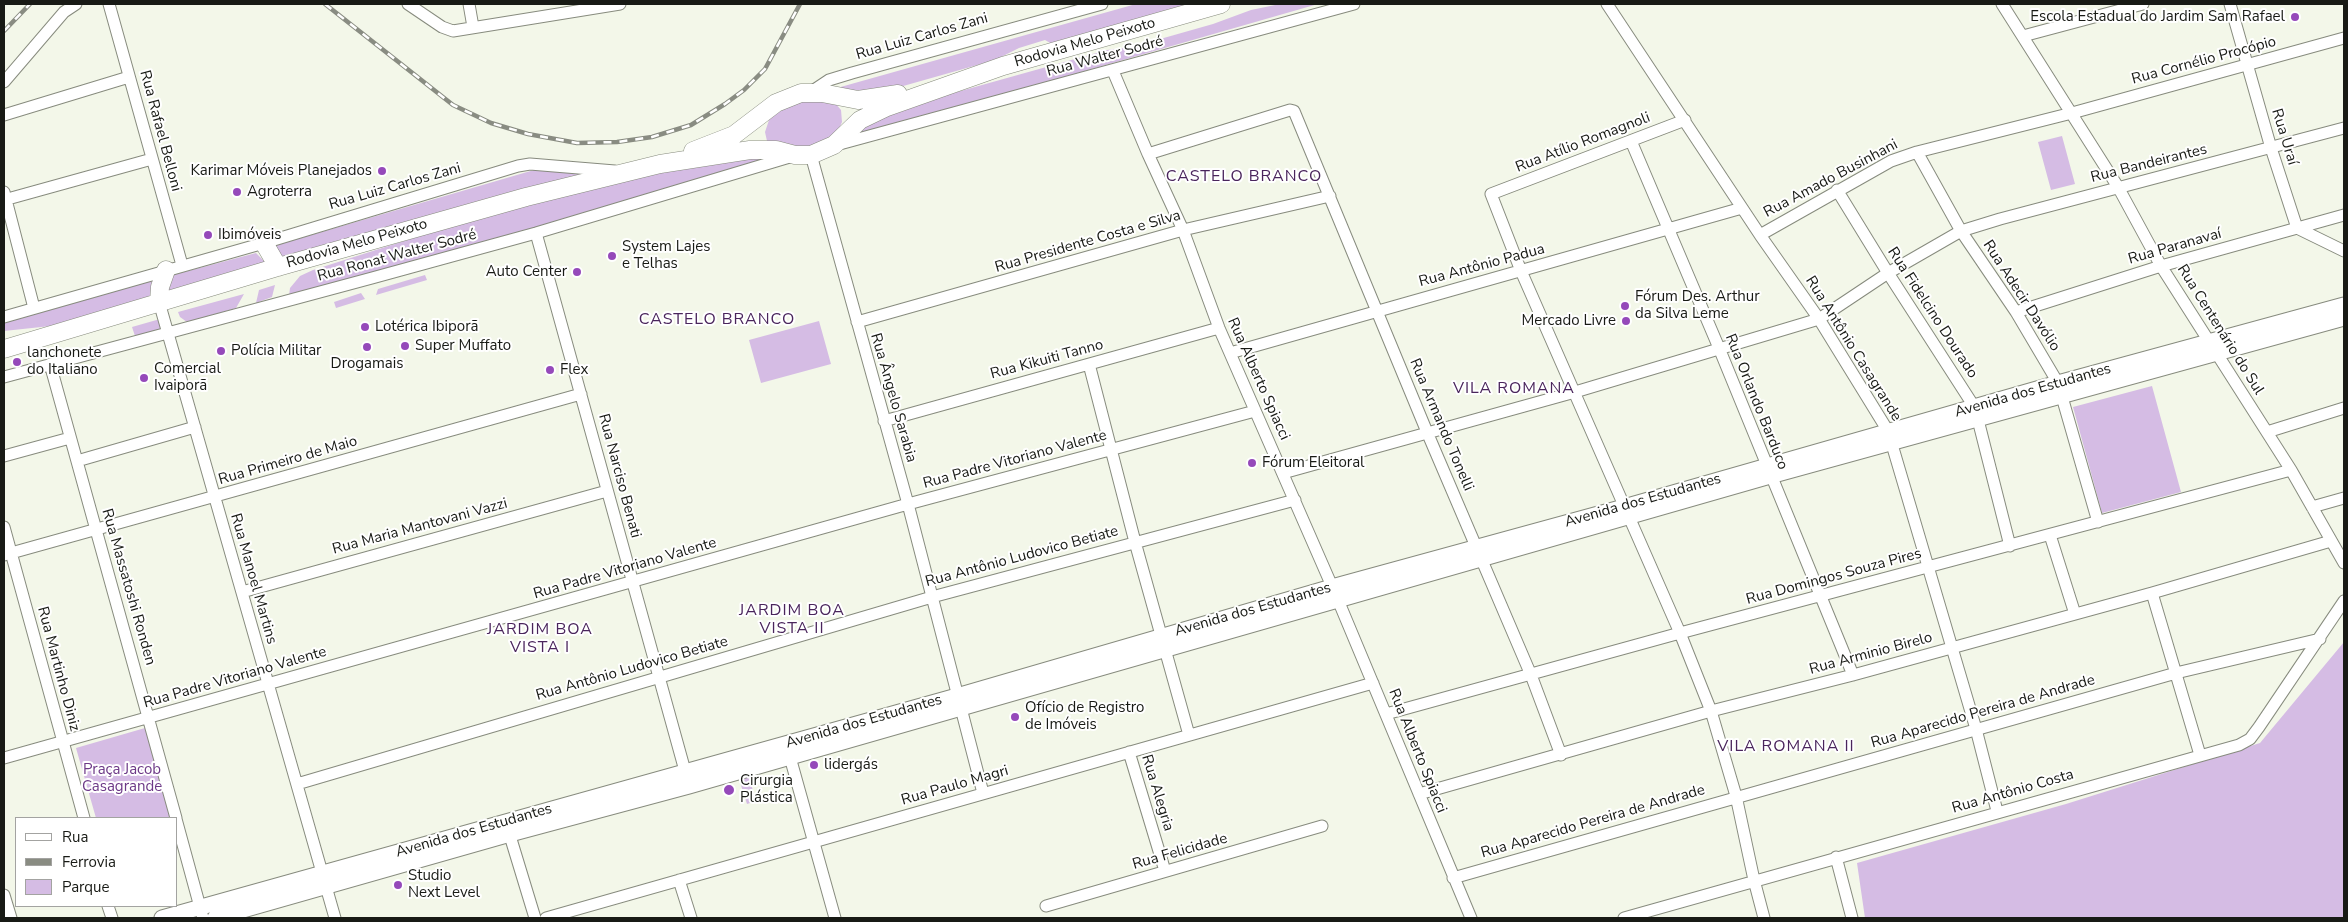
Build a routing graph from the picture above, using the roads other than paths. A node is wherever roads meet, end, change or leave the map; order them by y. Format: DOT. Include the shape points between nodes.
graph roads {
  1 [pos="76,4"];
  2 [pos="100,4"];
  3 [pos="408,4"];
  4 [pos="469,4"];
  5 [pos="620,4"];
  6 [pos="1102,4"];
  7 [pos="1221,4"];
  8 [pos="1354,4"];
  9 [pos="1607,4"];
  10 [pos="2002,4"];
  11 [pos="2143,4"];
  12 [pos="2230,4"];
  13 [pos="110,7"];
  14 [pos="548,9"];
  15 [pos="473,27"];
  16 [pos="2023,36"];
  17 [pos="2344,38"];
  18 [pos="2248,65"];
  19 [pos="1113,71"];
  20 [pos="129,77"];
  21 [pos="4,82"];
  22 [pos="950,84"];
  23 [pos="811,92"];
  24 [pos="839,97"];
  25 [pos="766,112"];
  26 [pos="2072,113"];
  27 [pos="4,115"];
  28 [pos="1685,120"];
  29 [pos="2344,128"];
  30 [pos="840,140"];
  31 [pos="1631,141"];
  32 [pos="2271,148"];
  33 [pos="776,150"];
  34 [pos="1917,152"];
  35 [pos="1148,154"];
  36 [pos="803,155"];
  37 [pos="152,159"];
  38 [pos="660,164"];
  39 [pos="627,172"];
  40 [pos="2118,187"];
  41 [pos="1837,190"];
  42 [pos="1330,196"];
  43 [pos="4,197"];
  44 [pos="1742,208"];
  45 [pos="2344,215"];
  46 [pos="2297,228"];
  47 [pos="1183,230"];
  48 [pos="1668,230"];
  49 [pos="1961,231"];
  50 [pos="536,232"];
  51 [pos="1760,235"];
  52 [pos="264,243"];
  53 [pos="2344,251"];
  54 [pos="2162,266"];
  55 [pos="174,267"];
  56 [pos="278,267"];
  57 [pos="1521,271"];
  58 [pos="1888,273"];
  59 [pos="158,302"];
  60 [pos="2344,305"];
  61 [pos="34,308"];
  62 [pos="1377,310"];
  63 [pos="2016,312"];
  64 [pos="4,317"];
  65 [pos="1819,318"];
  66 [pos="2344,318"];
  67 [pos="857,322"];
  68 [pos="1219,328"];
  69 [pos="57,332"];
  70 [pos="168,334"];
  71 [pos="4,337"];
  72 [pos="1719,348"];
  73 [pos="2213,348"];
  74 [pos="4,349"];
  75 [pos="1230,353"];
  76 [pos="50,364"];
  77 [pos="1089,364"];
  78 [pos="4,377"];
  79 [pos="2060,390"];
  80 [pos="1575,392"];
  81 [pos="581,394"];
  82 [pos="2344,408"];
  83 [pos="1256,411"];
  84 [pos="1976,414"];
  85 [pos="884,421"];
  86 [pos="195,427"];
  87 [pos="1427,432"];
  88 [pos="2267,432"];
  89 [pos="1891,437"];
  90 [pos="70,438"];
  91 [pos="1111,450"];
  92 [pos="4,456"];
  93 [pos="76,461"];
  94 [pos="2291,470"];
  95 [pos="1768,471"];
  96 [pos="1283,473"];
  97 [pos="607,491"];
  98 [pos="215,498"];
  99 [pos="2344,498"];
  100 [pos="1295,500"];
  101 [pos="908,504"];
  102 [pos="2312,507"];
  103 [pos="1627,512"];
  104 [pos="2098,522"];
  105 [pos="4,527"];
  106 [pos="96,529"];
  107 [pos="2050,535"];
  108 [pos="2331,541"];
  109 [pos="1135,542"];
  110 [pos="2010,546"];
  111 [pos="1480,553"];
  112 [pos="7,554"];
  113 [pos="2344,563"];
  114 [pos="1929,567"];
  115 [pos="633,582"];
  116 [pos="242,592"];
  117 [pos="1335,593"];
  118 [pos="2152,593"];
  119 [pos="932,597"];
  120 [pos="1821,597"];
  121 [pos="2344,601"];
  122 [pos="2076,614"];
  123 [pos="1680,633"];
  124 [pos="2320,639"];
  125 [pos="1163,642"];
  126 [pos="1952,648"];
  127 [pos="2176,673"];
  128 [pos="1531,675"];
  129 [pos="1853,675"];
  130 [pos="660,676"];
  131 [pos="1373,683"];
  132 [pos="268,684"];
  133 [pos="958,702"];
  134 [pos="1710,711"];
  135 [pos="1386,714"];
  136 [pos="149,718"];
  137 [pos="1976,729"];
  138 [pos="1189,735"];
  139 [pos="63,742"];
  140 [pos="788,750"];
  141 [pos="1129,752"];
  142 [pos="1561,755"];
  143 [pos="2200,755"];
  144 [pos="4,758"];
  145 [pos="688,779"];
  146 [pos="296,784"];
  147 [pos="983,794"];
  148 [pos="1418,794"];
  149 [pos="1736,796"];
  150 [pos="1997,811"];
  151 [pos="84,817"];
  152 [pos="176,817"];
  153 [pos="178,825"];
  154 [pos="1322,826"];
  155 [pos="508,828"];
  156 [pos="813,842"];
  157 [pos="1836,857"];
  158 [pos="1165,871"];
  159 [pos="1453,878"];
  160 [pos="324,880"];
  161 [pos="679,880"];
  162 [pos="1754,880"];
  163 [pos="4,895"];
  164 [pos="1046,906"];
  165 [pos="202,913"];
  166 [pos="11,918"];
  167 [pos="162,918"];
  168 [pos="215,918"];
  169 [pos="335,918"];
  170 [pos="535,918"];
  171 [pos="546,918"];
  172 [pos="691,918"];
  173 [pos="835,918"];
  174 [pos="1471,918"];
  175 [pos="1624,918"];
  176 [pos="1764,918"];
  177 [pos="1852,918"];
  1 -- 21 [label="street" via="64,12"];
  2 -- 13 [label="street"];
  3 -- 15 [label="street" via="447,30"];
  4 -- 15 [label="street"];
  5 -- 14 [label="street"];
  6 -- 23 [label="street, Rua Luiz Carlos Zani" via="852,73 829,80"];
  7 -- 22 [label="main road, Rodovia Melo Peixoto"];
  8 -- 19 [label="street, Rua Walter Sodré"];
  9 -- 28 [label="street, Rua Antônio Casagrande"];
  10 -- 16 [label="street, Rua Centenário do Sul"];
  11 -- 16 [label="street"];
  12 -- 18 [label="street, Rua Uraí"];
  13 -- 20 [label="street, Rua Rafael Belloni"];
  14 -- 15 [label="street"];
  16 -- 26 [label="street, Rua Centenário do Sul"];
  17 -- 18 [label="street, Rua Cornélio Procópio"];
  18 -- 26 [label="street, Rua Cornélio Procópio"];
  18 -- 32 [label="street, Rua Uraí"];
  19 -- 30 [label="street, Rua Walter Sodré"];
  19 -- 35 [label="street, Rua Alberto Spiacci"];
  20 -- 27 [label="street"];
  20 -- 37 [label="street, Rua Rafael Belloni"];
  22 -- 24 [label="main road, Rodovia Melo Peixoto" via="880,98 858,100"];
  22 -- 30 [label="main road, Rodovia Melo Peixoto" via="877,111 860,120"];
  23 -- 24 [label="main road, Rodovia Melo Peixoto"];
  23 -- 25 [label="main road, Rodovia Melo Peixoto" via="789,97"];
  24 -- 30 [label="main road" via="851,118"];
  25 -- 33 [label="main road" via="761,133 769,146"];
  25 -- 38 [label="main road, Rodovia Melo Peixoto" via="734,135"];
  26 -- 34 [label="street, Rua Cornélio Procópio"];
  26 -- 40 [label="street, Rua Centenário do Sul"];
  28 -- 31 [label="street, Rua Atílio Romagnoli"];
  28 -- 44 [label="street, Rua Antônio Casagrande"];
  29 -- 32 [label="street, Rua Bandeirantes"];
  30 -- 36 [label="main road, Rodovia Melo Peixoto"];
  31 -- 48 [label="street, Rua Orlando Barduco"];
  31 -- 57 [label="street, Rua Atílio Romagnoli" via="1491,194"];
  32 -- 40 [label="street, Rua Bandeirantes"];
  32 -- 46 [label="street, Rua Uraí"];
  33 -- 36 [label="main road, Rodovia Melo Peixoto"];
  33 -- 38 [label="main road, Rodovia Melo Peixoto" via="750,150"];
  34 -- 41 [label="street, Rua Amado Businhani" via="1891,161"];
  34 -- 49 [label="street, Rua Adecir Davólio"];
  35 -- 42 [label="street, Rua Armando Tonelli" via="1290,110 1294,111"];
  35 -- 47 [label="street, Rua Alberto Spiacci"];
  36 -- 50 [label="street, Rua Ronat Walter Sodré"];
  36 -- 67 [label="street, Rua Ângelo Sarabia"];
  37 -- 43 [label="street"];
  37 -- 55 [label="street, Rua Rafael Belloni"];
  38 -- 39 [label="main road, Rodovia Melo Peixoto"];
  39 -- 52 [label="street, Rua Luiz Carlos Zani" via="530,164 518,166"];
  39 -- 56 [label="main road, Rodovia Melo Peixoto"];
  40 -- 49 [label="street, Rua Bandeirantes"];
  40 -- 54 [label="street, Rua Centenário do Sul"];
  41 -- 51 [label="street, Rua Amado Businhani"];
  41 -- 58 [label="street, Rua Fidelcino Dourado"];
  42 -- 47 [label="street, Rua Presidente Costa e Silva"];
  42 -- 62 [label="street, Rua Armando Tonelli"];
  43 -- 61 [label="street"];
  44 -- 48 [label="street, Rua Antônio Padua"];
  44 -- 51 [label="street, Rua Antônio Casagrande"];
  45 -- 46 [label="street, Rua Paranavaí"];
  46 -- 53 [label="street"];
  46 -- 54 [label="street, Rua Paranavaí"];
  47 -- 67 [label="street, Rua Presidente Costa e Silva"];
  47 -- 68 [label="street, Rua Alberto Spiacci"];
  48 -- 57 [label="street, Rua Antônio Padua"];
  48 -- 72 [label="street, Rua Orlando Barduco"];
  49 -- 58 [label="street, Rua Bandeirantes"];
  49 -- 63 [label="street, Rua Adecir Davólio"];
  50 -- 70 [label="street, Rua Ronat Walter Sodré"];
  50 -- 81 [label="street, Rua Narciso Benati"];
  51 -- 65 [label="street, Rua Antônio Casagrande"];
  52 -- 55 [label="street, Rua Luiz Carlos Zani"];
  52 -- 56 [label="main road"];
  54 -- 63 [label="street, Rua Paranavaí"];
  54 -- 73 [label="street, Rua Centenário do Sul"];
  55 -- 59 [label="main road" via="160,287"];
  55 -- 61 [label="street, Rua Luiz Carlos Zani"];
  56 -- 59 [label="main road, Rodovia Melo Peixoto"];
  57 -- 62 [label="street, Rua Antônio Padua"];
  57 -- 80 [label="street"];
  58 -- 65 [label="street, Rua Bandeirantes"];
  58 -- 84 [label="street, Rua Fidelcino Dourado"];
  59 -- 69 [label="main road, Rodovia Melo Peixoto"];
  59 -- 70 [label="street, Rua Manoel Martins"];
  60 -- 73 [label="street, Avenida dos Estudantes"];
  61 -- 64 [label="street, Rua Luiz Carlos Zani"];
  62 -- 75 [label="street, Rua Antônio Padua"];
  62 -- 87 [label="street, Rua Armando Tonelli"];
  63 -- 79 [label="street, Rua Adecir Davólio"];
  65 -- 72 [label="street, Rua Bandeirantes"];
  65 -- 89 [label="street, Rua Antônio Casagrande"];
  66 -- 73 [label="street, Avenida dos Estudantes"];
  67 -- 85 [label="street, Rua Ângelo Sarabia"];
  68 -- 75 [label="street, Rua Alberto Spiacci"];
  68 -- 77 [label="street, Rua Kikuiti Tanno"];
  69 -- 71 [label="main road, Rodovia Melo Peixoto"];
  69 -- 74 [label="main road, Rodovia Melo Peixoto"];
  70 -- 76 [label="street, Rua Ronat Walter Sodré"];
  70 -- 86 [label="street, Rua Manoel Martins"];
  72 -- 80 [label="street, Rua Bandeirantes"];
  72 -- 95 [label="street, Rua Orlando Barduco"];
  73 -- 79 [label="street, Avenida dos Estudantes"];
  73 -- 88 [label="street, Rua Centenário do Sul"];
  75 -- 83 [label="street, Rua Alberto Spiacci"];
  76 -- 78 [label="street, Rua Ronat Walter Sodré"];
  76 -- 90 [label="street, Rua Massatoshi Ronden"];
  77 -- 85 [label="street, Rua Kikuiti Tanno"];
  77 -- 91 [label="street"];
  79 -- 84 [label="street, Avenida dos Estudantes"];
  79 -- 104 [label="street, Rua Adecir Davólio"];
  80 -- 87 [label="street, Rua Bandeirantes"];
  80 -- 103 [label="street"];
  81 -- 97 [label="street, Rua Narciso Benati"];
  81 -- 98 [label="street, Rua Primeiro de Maio"];
  82 -- 88 [label="street"];
  83 -- 91 [label="street, Rua Padre Vitoriano Valente"];
  83 -- 96 [label="street, Rua Alberto Spiacci"];
  84 -- 89 [label="street, Avenida dos Estudantes"];
  84 -- 110 [label="street, Rua Fidelcino Dourado"];
  85 -- 101 [label="street, Rua Ângelo Sarabia"];
  86 -- 93 [label="street"];
  86 -- 98 [label="street, Rua Manoel Martins"];
  87 -- 96 [label="street, Rua Bandeirantes"];
  87 -- 111 [label="street, Rua Armando Tonelli"];
  88 -- 94 [label="street, Rua Centenário do Sul"];
  89 -- 95 [label="street, Avenida dos Estudantes"];
  89 -- 114 [label="street, Rua Antônio Casagrande"];
  90 -- 92 [label="street"];
  90 -- 93 [label="street, Rua Massatoshi Ronden"];
  91 -- 101 [label="street, Rua Padre Vitoriano Valente"];
  91 -- 109 [label="street"];
  93 -- 106 [label="street, Rua Massatoshi Ronden"];
  94 -- 102 [label="street, Rua Centenário do Sul"];
  94 -- 104 [label="street, Rua Domingos Souza Pires"];
  95 -- 103 [label="street, Avenida dos Estudantes"];
  95 -- 120 [label="street, Rua Orlando Barduco"];
  96 -- 100 [label="street, Rua Alberto Spiacci"];
  97 -- 115 [label="street, Rua Narciso Benati"];
  97 -- 116 [label="street, Rua Maria Mantovani Vazzi"];
  98 -- 106 [label="street, Rua Primeiro de Maio"];
  98 -- 116 [label="street, Rua Manoel Martins"];
  99 -- 102 [label="street"];
  100 -- 109 [label="street, Rua Antônio Ludovico Betiate"];
  100 -- 117 [label="street, Rua Alberto Spiacci"];
  101 -- 115 [label="street, Rua Padre Vitoriano Valente"];
  101 -- 119 [label="street, Rua Ângelo Sarabia"];
  102 -- 108 [label="street, Rua Centenário do Sul"];
  103 -- 111 [label="street, Avenida dos Estudantes"];
  103 -- 123 [label="street"];
  104 -- 107 [label="street, Rua Domingos Souza Pires"];
  105 -- 112 [label="street, Rua Martinho Diniz"];
  106 -- 112 [label="street, Rua Primeiro de Maio"];
  106 -- 136 [label="street, Rua Massatoshi Ronden"];
  107 -- 110 [label="street, Rua Domingos Souza Pires"];
  107 -- 122 [label="street"];
  108 -- 113 [label="street, Rua Centenário do Sul"];
  108 -- 118 [label="street, Rua Arminio Birelo"];
  109 -- 119 [label="street, Rua Antônio Ludovico Betiate"];
  109 -- 125 [label="street"];
  110 -- 114 [label="street, Rua Domingos Souza Pires"];
  111 -- 117 [label="street, Avenida dos Estudantes"];
  111 -- 128 [label="street, Rua Armando Tonelli"];
  112 -- 139 [label="street, Rua Martinho Diniz"];
  114 -- 120 [label="street, Rua Domingos Souza Pires"];
  114 -- 126 [label="street, Rua Antônio Casagrande"];
  115 -- 130 [label="street, Rua Narciso Benati"];
  115 -- 132 [label="street, Rua Padre Vitoriano Valente"];
  116 -- 132 [label="street, Rua Manoel Martins"];
  117 -- 125 [label="street, Avenida dos Estudantes"];
  117 -- 131 [label="street, Rua Alberto Spiacci"];
  118 -- 122 [label="street, Rua Arminio Birelo"];
  118 -- 127 [label="street"];
  119 -- 130 [label="street, Rua Antônio Ludovico Betiate"];
  119 -- 133 [label="street, Rua Ângelo Sarabia"];
  120 -- 123 [label="street, Rua Domingos Souza Pires"];
  120 -- 129 [label="street, Rua Orlando Barduco"];
  121 -- 124 [label="street, Rua Antônio Costa"];
  122 -- 126 [label="street, Rua Arminio Birelo"];
  123 -- 128 [label="street, Rua Domingos Souza Pires"];
  123 -- 134 [label="street"];
  124 -- 127 [label="street, Rua Aparecido Pereira de Andrade"];
  124 -- 143 [label="street, Rua Antônio Costa" via="2250,739"];
  125 -- 133 [label="street, Avenida dos Estudantes"];
  125 -- 138 [label="street"];
  126 -- 129 [label="street, Rua Arminio Birelo"];
  126 -- 137 [label="street, Rua Antônio Casagrande"];
  127 -- 137 [label="street, Rua Aparecido Pereira de Andrade"];
  127 -- 143 [label="street"];
  128 -- 135 [label="street, Rua Domingos Souza Pires"];
  128 -- 142 [label="street, Rua Armando Tonelli"];
  129 -- 134 [label="street, Rua Arminio Birelo"];
  130 -- 145 [label="street, Rua Narciso Benati"];
  130 -- 146 [label="street, Rua Antônio Ludovico Betiate"];
  131 -- 135 [label="street, Rua Alberto Spiacci"];
  131 -- 138 [label="street, Rua Paulo Magri"];
  132 -- 136 [label="street, Rua Padre Vitoriano Valente"];
  132 -- 146 [label="street, Rua Manoel Martins"];
  133 -- 140 [label="street, Avenida dos Estudantes"];
  133 -- 147 [label="street, Rua Ângelo Sarabia"];
  134 -- 142 [label="street, Rua Arminio Birelo"];
  134 -- 149 [label="street"];
  135 -- 148 [label="street, Rua Alberto Spiacci"];
  136 -- 139 [label="street, Rua Padre Vitoriano Valente"];
  136 -- 152 [label="street, Rua Massatoshi Ronden"];
  137 -- 149 [label="street, Rua Aparecido Pereira de Andrade"];
  137 -- 150 [label="street, Rua Antônio Casagrande"];
  138 -- 141 [label="street, Rua Paulo Magri"];
  139 -- 144 [label="street, Rua Padre Vitoriano Valente"];
  139 -- 151 [label="street, Rua Martinho Diniz"];
  140 -- 145 [label="street, Avenida dos Estudantes"];
  140 -- 156 [label="street"];
  141 -- 147 [label="street, Rua Paulo Magri"];
  141 -- 158 [label="street, Rua Alegria"];
  142 -- 148 [label="street, Rua Arminio Birelo"];
  143 -- 150 [label="street, Rua Antônio Costa"];
  145 -- 155 [label="street, Avenida dos Estudantes"];
  146 -- 160 [label="street, Rua Manoel Martins"];
  147 -- 156 [label="street, Rua Paulo Magri"];
  148 -- 159 [label="street, Rua Alberto Spiacci"];
  149 -- 159 [label="street, Rua Aparecido Pereira de Andrade"];
  149 -- 162 [label="street"];
  150 -- 157 [label="street, Rua Antônio Costa"];
  153 -- 165 [label="street, Rua Massatoshi Ronden"];
  154 -- 158 [label="street, Rua Felicidade"];
  155 -- 160 [label="street, Avenida dos Estudantes"];
  155 -- 170 [label="street"];
  156 -- 161 [label="street, Rua Paulo Magri"];
  156 -- 173 [label="street"];
  157 -- 162 [label="street, Rua Antônio Costa"];
  157 -- 177 [label="street"];
  158 -- 164 [label="street, Rua Felicidade"];
  159 -- 174 [label="street, Rua Alberto Spiacci"];
  160 -- 165 [label="street, Avenida dos Estudantes"];
  160 -- 168 [label="street, Avenida dos Estudantes"];
  160 -- 169 [label="street, Rua Manoel Martins"];
  161 -- 171 [label="street, Rua Paulo Magri"];
  161 -- 172 [label="street"];
  162 -- 175 [label="street, Rua Antônio Costa"];
  162 -- 176 [label="street"];
  163 -- 166 [label="street"];
  165 -- 167 [label="street, Avenida dos Estudantes"];
}
